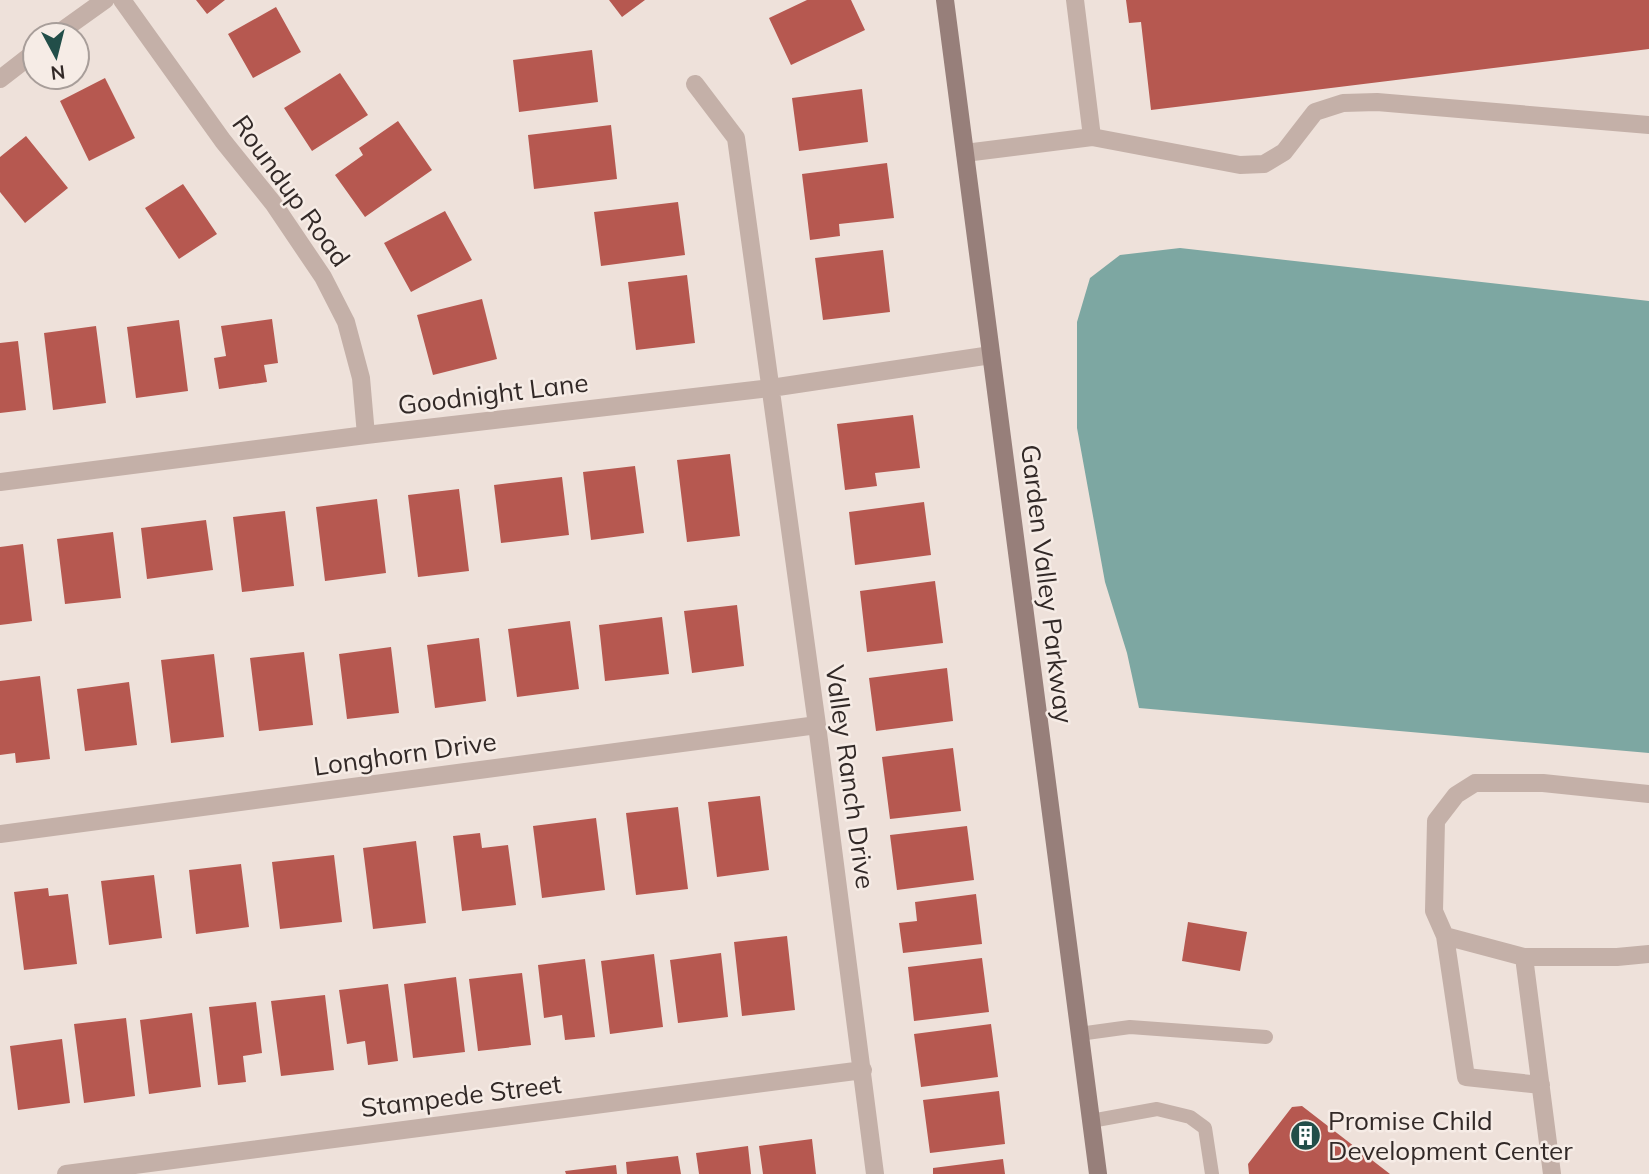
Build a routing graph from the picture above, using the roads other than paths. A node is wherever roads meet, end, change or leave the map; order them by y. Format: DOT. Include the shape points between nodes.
graph roads {
  1 [pos="105,0"];
  2 [pos="122,0"];
  3 [pos="945,0"];
  4 [pos="1075,0"];
  5 [pos="76,21"];
  6 [pos="21,63"];
  7 [pos="0,79"];
  8 [pos="695,84"];
  9 [pos="1649,125"];
  10 [pos="1092,137"];
  11 [pos="965,153"];
  12 [pos="991,355"];
  13 [pos="771,388"];
  14 [pos="366,435"];
  15 [pos="0,482"];
  16 [pos="817,725"];
  17 [pos="1649,794"];
  18 [pos="0,834"];
  19 [pos="1445,936"];
  20 [pos="1649,954"];
  21 [pos="1524,957"];
  22 [pos="1079,1034"];
  23 [pos="1266,1037"];
  24 [pos="863,1070"];
  25 [pos="1541,1085"];
  26 [pos="1091,1121"];
  27 [pos="66,1174"];
  28 [pos="875,1174"];
  29 [pos="1098,1174"];
  30 [pos="1212,1174"];
  31 [pos="1552,1174"];
  1 -- 5 [label="street"];
  2 -- 14 [label="street, Roundup Road" via="223,141 273,202 323,277 346,322 360,378"];
  3 -- 11 [label="street, Garden Valley Parkway"];
  4 -- 10 [label="street"];
  6 -- 7 [label="street"];
  8 -- 13 [label="street, Valley Ranch Drive" via="737,138"];
  9 -- 10 [label="street" via="1343,103 1315,113 1284,152 1264,164 1240,165"];
  10 -- 11 [label="street"];
  11 -- 12 [label="street, Garden Valley Parkway"];
  12 -- 13 [label="street, Goodnight Lane"];
  12 -- 22 [label="street, Garden Valley Parkway"];
  13 -- 14 [label="street, Goodnight Lane"];
  13 -- 16 [label="street, Valley Ranch Drive"];
  14 -- 15 [label="street, Goodnight Lane"];
  16 -- 18 [label="street, Longhorn Drive"];
  16 -- 24 [label="street, Valley Ranch Drive"];
  17 -- 19 [label="street" via="1543,783 1475,783 1456,795 1436,821 1434,911"];
  19 -- 21 [label="street"];
  19 -- 25 [label="street" via="1466,1077"];
  20 -- 21 [label="street"];
  21 -- 25 [label="street"];
  22 -- 23 [label="lane" via="1130,1027"];
  22 -- 26 [label="street, Garden Valley Parkway"];
  24 -- 27 [label="street, Stampede Street"];
  24 -- 28 [label="street, Valley Ranch Drive"];
  25 -- 31 [label="street"];
  26 -- 29 [label="street, Garden Valley Parkway"];
  26 -- 30 [label="lane" via="1157,1110 1190,1117 1205,1128"];
}
